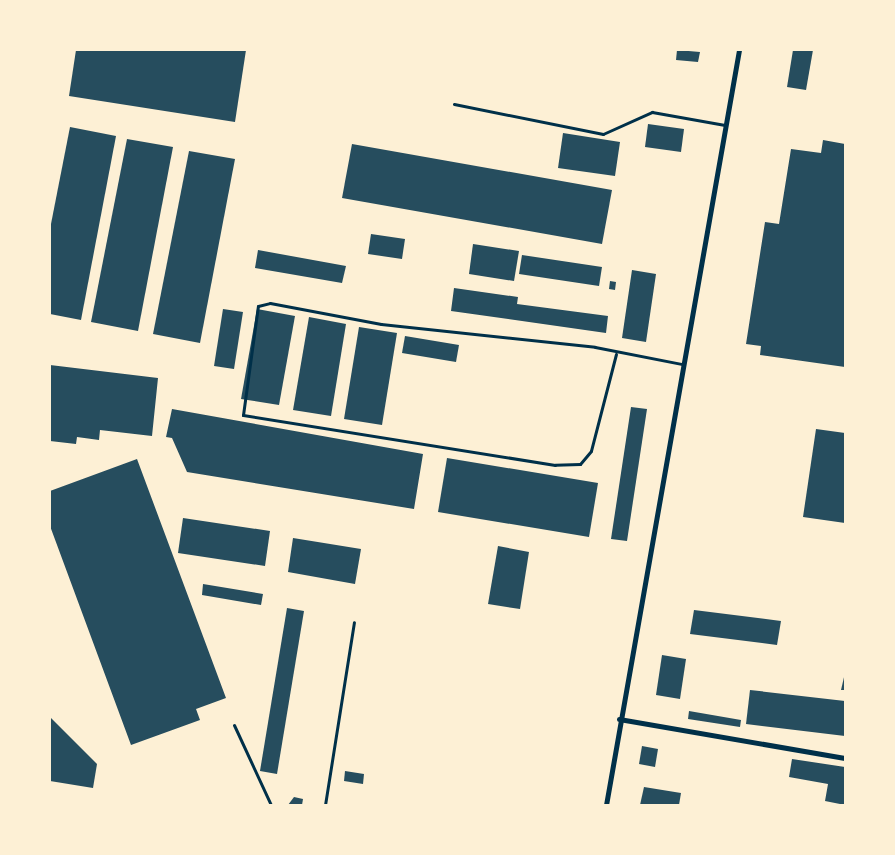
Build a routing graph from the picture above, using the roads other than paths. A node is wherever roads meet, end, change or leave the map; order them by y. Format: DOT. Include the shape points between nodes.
graph roads {
  1 [pos="739,50"];
  2 [pos="454,104"];
  3 [pos="725,125"];
  4 [pos="616,354"];
  5 [pos="682,364"];
  6 [pos="354,622"];
  7 [pos="620,718"];
  8 [pos="234,725"];
  9 [pos="845,758"];
  10 [pos="271,805"];
  11 [pos="325,805"];
  12 [pos="606,805"];
  1 -- 3 [label="street"];
  2 -- 3 [label="lane" via="603,134 652,112"];
  3 -- 5 [label="street"];
  4 -- 4 [label="lane" via="591,451 580,464 555,465 243,415 258,306 270,303 381,324 595,347"];
  4 -- 5 [label="lane"];
  5 -- 7 [label="street"];
  6 -- 11 [label="lane"];
  7 -- 9 [label="street"];
  7 -- 12 [label="street"];
  8 -- 10 [label="lane"];
}
